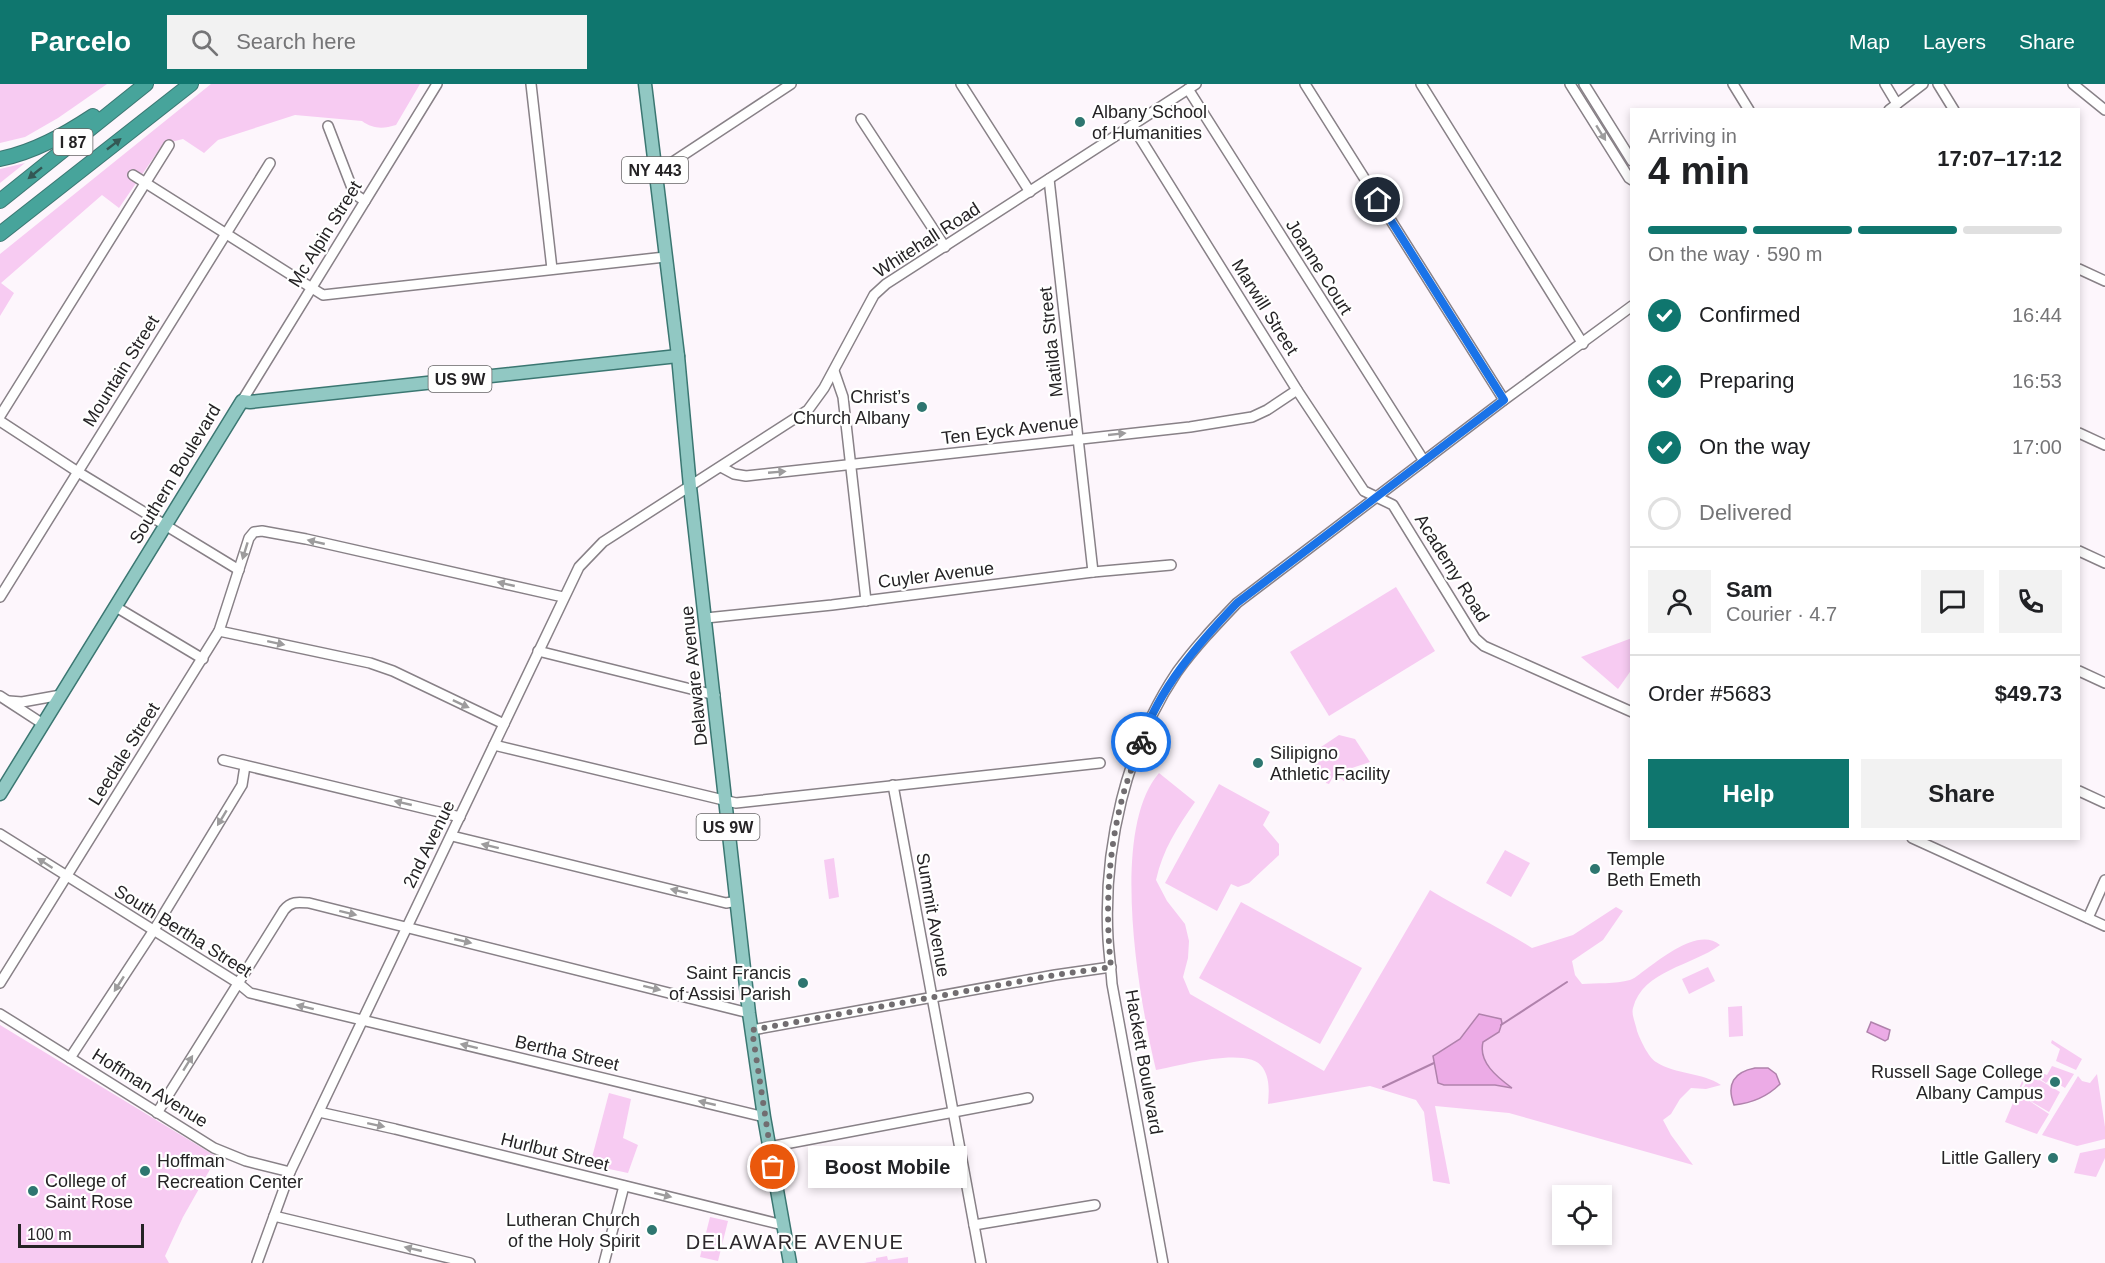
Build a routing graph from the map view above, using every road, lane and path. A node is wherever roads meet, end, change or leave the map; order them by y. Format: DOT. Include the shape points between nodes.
graph roads {
  1 [pos="144,84"];
  2 [pos="191,84"];
  3 [pos="437,84"];
  4 [pos="531,84"];
  5 [pos="645,84"];
  6 [pos="791,84"];
  7 [pos="961,84"];
  8 [pos="1305,84"];
  9 [pos="1421,84"];
  10 [pos="1570,84"];
  11 [pos="1584,84"];
  12 [pos="1733,84"];
  13 [pos="1885,84"];
  14 [pos="1923,84"];
  15 [pos="1938,84"];
  16 [pos="2073,84"];
  17 [pos="1192,86"];
  18 [pos="1893,106"];
  19 [pos="1748,108"];
  20 [pos="1953,108"];
  21 [pos="2105,110"];
  22 [pos="861,119"];
  23 [pos="1132,125"];
  24 [pos="328,126"];
  25 [pos="169,146"];
  26 [pos="1630,158"];
  27 [pos="0,159"];
  28 [pos="270,163"];
  29 [pos="656,173"];
  30 [pos="133,175"];
  31 [pos="1049,179"];
  32 [pos="1630,179"];
  33 [pos="68,181"];
  34 [pos="146,183"];
  35 [pos="1030,192"];
  36 [pos="0,201"];
  37 [pos="365,201"];
  38 [pos="226,233"];
  39 [pos="0,234"];
  40 [pos="0,242"];
  41 [pos="945,247"];
  42 [pos="665,257"];
  43 [pos="552,269"];
  44 [pos="2080,269"];
  45 [pos="2105,281"];
  46 [pos="311,288"];
  47 [pos="1630,308"];
  48 [pos="1583,344"];
  49 [pos="678,356"];
  50 [pos="834,371"];
  51 [pos="1297,390"];
  52 [pos="1504,400"];
  53 [pos="242,401"];
  54 [pos="0,416"];
  55 [pos="0,421"];
  56 [pos="2080,433"];
  57 [pos="1077,438"];
  58 [pos="2105,445"];
  59 [pos="1424,462"];
  60 [pos="851,465"];
  61 [pos="721,466"];
  62 [pos="78,472"];
  63 [pos="690,486"];
  64 [pos="1377,497"];
  65 [pos="165,525"];
  66 [pos="2080,551"];
  67 [pos="2105,563"];
  68 [pos="1171,565"];
  69 [pos="239,570"];
  70 [pos="1093,572"];
  71 [pos="0,597"];
  72 [pos="563,597"];
  73 [pos="866,601"];
  74 [pos="116,607"];
  75 [pos="706,618"];
  76 [pos="219,631"];
  77 [pos="538,651"];
  78 [pos="203,659"];
  79 [pos="2080,671"];
  80 [pos="2105,683"];
  81 [pos="715,694"];
  82 [pos="61,695"];
  83 [pos="0,696"];
  84 [pos="9,701"];
  85 [pos="1630,711"];
  86 [pos="43,724"];
  87 [pos="504,724"];
  88 [pos="495,745"];
  89 [pos="223,760"];
  90 [pos="1100,763"];
  91 [pos="245,766"];
  92 [pos="893,785"];
  93 [pos="2080,791"];
  94 [pos="0,794"];
  95 [pos="725,801"];
  96 [pos="2105,803"];
  97 [pos="460,817"];
  98 [pos="0,834"];
  99 [pos="452,836"];
  100 [pos="1916,840"];
  101 [pos="67,877"];
  102 [pos="2105,880"];
  103 [pos="736,901"];
  104 [pos="2088,918"];
  105 [pos="2105,926"];
  106 [pos="406,927"];
  107 [pos="154,930"];
  108 [pos="1111,967"];
  109 [pos="0,983"];
  110 [pos="238,983"];
  111 [pos="932,998"];
  112 [pos="749,1012"];
  113 [pos="0,1014"];
  114 [pos="362,1020"];
  115 [pos="752,1030"];
  116 [pos="70,1058"];
  117 [pos="1028,1098"];
  118 [pos="319,1112"];
  119 [pos="953,1112"];
  120 [pos="157,1113"];
  121 [pos="764,1117"];
  122 [pos="769,1147"];
  123 [pos="290,1172"];
  124 [pos="624,1186"];
  125 [pos="1095,1205"];
  126 [pos="274,1216"];
  127 [pos="783,1225"];
  128 [pos="974,1225"];
  129 [pos="257,1263"];
  130 [pos="470,1263"];
  131 [pos="604,1263"];
  132 [pos="790,1263"];
  133 [pos="981,1263"];
  134 [pos="1163,1263"];
  1 -- 27 [label="highway" via="62,135"];
  1 -- 36 [label="highway, I 87, one-way"];
  33 -- 2 [label="highway, I 87, one-way"];
  3 -- 37 [label="street, Mc Alpin Street"];
  4 -- 43 [label="street"];
  5 -- 29 [label="main road, Delaware Avenue / NY 443"];
  6 -- 29 [label="street"];
  7 -- 35 [label="street"];
  8 -- 52 [label="street"];
  9 -- 48 [label="street"];
  10 -- 32 [label="street, one-way"];
  11 -- 26 [label="street"];
  12 -- 19 [label="street"];
  13 -- 18 [label="street"];
  14 -- 18 [label="street"];
  15 -- 20 [label="street"];
  16 -- 21 [label="street"];
  17 -- 23 [label="street, Whitehall Road"];
  17 -- 59 [label="street, Joanne Court"];
  22 -- 41 [label="street"];
  23 -- 31 [label="street, Whitehall Road"];
  23 -- 51 [label="street, Marwill Street"];
  24 -- 37 [label="street" via="352,188"];
  25 -- 34 [label="street"];
  28 -- 38 [label="street, Mountain Street"];
  29 -- 42 [label="main road, Delaware Avenue / NY 443"];
  30 -- 34 [label="street"];
  31 -- 35 [label="street, Whitehall Road"];
  31 -- 57 [label="street, Matilda Street"];
  33 -- 39 [label="highway, I 87"];
  33 -- 40 [label="highway"];
  34 -- 38 [label="street"];
  34 -- 54 [label="street"];
  35 -- 41 [label="street, Whitehall Road"];
  37 -- 46 [label="street, Mc Alpin Street"];
  38 -- 46 [label="street"];
  38 -- 62 [label="street, Mountain Street"];
  41 -- 50 [label="street, Whitehall Road" via="874,295"];
  42 -- 43 [label="street"];
  42 -- 49 [label="main road, Delaware Avenue / NY 443"];
  43 -- 46 [label="street" via="323,295"];
  44 -- 45 [label="street"];
  46 -- 53 [label="street, Mc Alpin Street"];
  47 -- 48 [label="street, Hackett Boulevard"];
  48 -- 52 [label="street, Hackett Boulevard"];
  49 -- 53 [label="main road, Southern Boulevard / US 9W"];
  49 -- 63 [label="main road, Delaware Avenue / US 9W"];
  50 -- 60 [label="street" via="843,397"];
  50 -- 61 [label="street, Whitehall Road" via="808,410"];
  57 -- 51 [label="street, Ten Eyck Avenue, one-way" via="1241,419 1267,410"];
  51 -- 64 [label="street, Marwill Street" via="1364,491"];
  52 -- 59 [label="street, Hackett Boulevard"];
  53 -- 65 [label="main road, Southern Boulevard"];
  55 -- 62 [label="street"];
  56 -- 58 [label="street"];
  57 -- 60 [label="street, Ten Eyck Avenue"];
  57 -- 70 [label="street, Matilda Street"];
  59 -- 64 [label="street, Hackett Boulevard"];
  61 -- 60 [label="street, Ten Eyck Avenue, one-way" via="746,476"];
  60 -- 73 [label="street"];
  61 -- 63 [label="street, Whitehall Road"];
  62 -- 65 [label="street"];
  62 -- 71 [label="street, Mountain Street"];
  63 -- 72 [label="street, 2nd Avenue" via="603,542 579,567"];
  63 -- 75 [label="main road, Delaware Avenue / US 9W"];
  64 -- 85 [label="street, Academy Road" via="1393,505 1484,646"];
  64 -- 108 [label="street, Hackett Boulevard" via="1237,603 1197,647 1162,698 1142,737 1115,834 1108,883"];
  65 -- 69 [label="street"];
  65 -- 74 [label="main road, Southern Boulevard"];
  66 -- 67 [label="street"];
  68 -- 70 [label="street, Cuyler Avenue"];
  72 -- 69 [label="street, Leedale Street, one-way" via="262,531 249,538"];
  69 -- 76 [label="street, Leedale Street"];
  70 -- 73 [label="street, Cuyler Avenue"];
  72 -- 77 [label="street, 2nd Avenue"];
  73 -- 75 [label="street, Cuyler Avenue"];
  74 -- 78 [label="street"];
  74 -- 82 [label="main road, Southern Boulevard"];
  75 -- 81 [label="main road, Delaware Avenue / US 9W"];
  76 -- 78 [label="street, Leedale Street"];
  76 -- 87 [label="street, one-way" via="370,663"];
  77 -- 81 [label="street"];
  77 -- 87 [label="street, 2nd Avenue"];
  78 -- 101 [label="street, Leedale Street"];
  79 -- 80 [label="street"];
  81 -- 95 [label="main road, Delaware Avenue / US 9W"];
  82 -- 84 [label="street"];
  82 -- 86 [label="main road, Southern Boulevard"];
  83 -- 84 [label="street"];
  84 -- 86 [label="street"];
  86 -- 94 [label="main road, Southern Boulevard"];
  87 -- 88 [label="street, 2nd Avenue"];
  88 -- 95 [label="street"];
  88 -- 97 [label="street, 2nd Avenue"];
  89 -- 91 [label="street"];
  90 -- 92 [label="street"];
  97 -- 91 [label="street, one-way"];
  91 -- 107 [label="street, one-way" via="242,785"];
  92 -- 95 [label="street"];
  92 -- 111 [label="street, Summit Avenue"];
  93 -- 96 [label="street"];
  95 -- 103 [label="main road, Delaware Avenue / US 9W"];
  97 -- 99 [label="street, 2nd Avenue"];
  101 -- 98 [label="street, South Bertha Street, one-way"];
  103 -- 99 [label="street, one-way" via="726,903"];
  99 -- 106 [label="street, 2nd Avenue"];
  100 -- 104 [label="street"];
  101 -- 107 [label="street, South Bertha Street"];
  101 -- 109 [label="street, Leedale Street"];
  102 -- 104 [label="street"];
  103 -- 112 [label="main road, Delaware Avenue / US 9W"];
  104 -- 105 [label="street"];
  110 -- 106 [label="street, one-way" via="291,904 309,903"];
  106 -- 112 [label="street, one-way"];
  106 -- 114 [label="street, 2nd Avenue"];
  107 -- 110 [label="street, South Bertha Street"];
  107 -- 116 [label="street, one-way"];
  108 -- 111 [label="street"];
  108 -- 134 [label="street, Hackett Boulevard"];
  114 -- 110 [label="street, South Bertha Street, one-way" via="250,993"];
  120 -- 110 [label="street, one-way"];
  111 -- 115 [label="street"];
  111 -- 119 [label="street, Summit Avenue"];
  112 -- 115 [label="main road, Delaware Avenue / US 9W"];
  113 -- 116 [label="street, Hoffman Avenue"];
  114 -- 118 [label="street, 2nd Avenue"];
  121 -- 114 [label="street, Bertha Street, one-way"];
  115 -- 121 [label="main road, Delaware Avenue / US 9W"];
  116 -- 120 [label="street, Hoffman Avenue"];
  117 -- 119 [label="street"];
  118 -- 123 [label="street, 2nd Avenue"];
  118 -- 124 [label="street, Hurlbut Street, one-way"];
  119 -- 122 [label="street"];
  119 -- 128 [label="street, Summit Avenue"];
  120 -- 123 [label="street, Hoffman Avenue" via="219,1150"];
  121 -- 122 [label="main road, Delaware Avenue / US 9W"];
  122 -- 127 [label="main road, Delaware Avenue / US 9W"];
  123 -- 126 [label="street, 2nd Avenue"];
  124 -- 127 [label="street, Hurlbut Street, one-way"];
  124 -- 131 [label="street"];
  125 -- 128 [label="street"];
  126 -- 129 [label="street, 2nd Avenue"];
  130 -- 126 [label="street, one-way"];
  127 -- 132 [label="main road, Delaware Avenue / US 9W"];
  128 -- 133 [label="street, Summit Avenue"];
}
